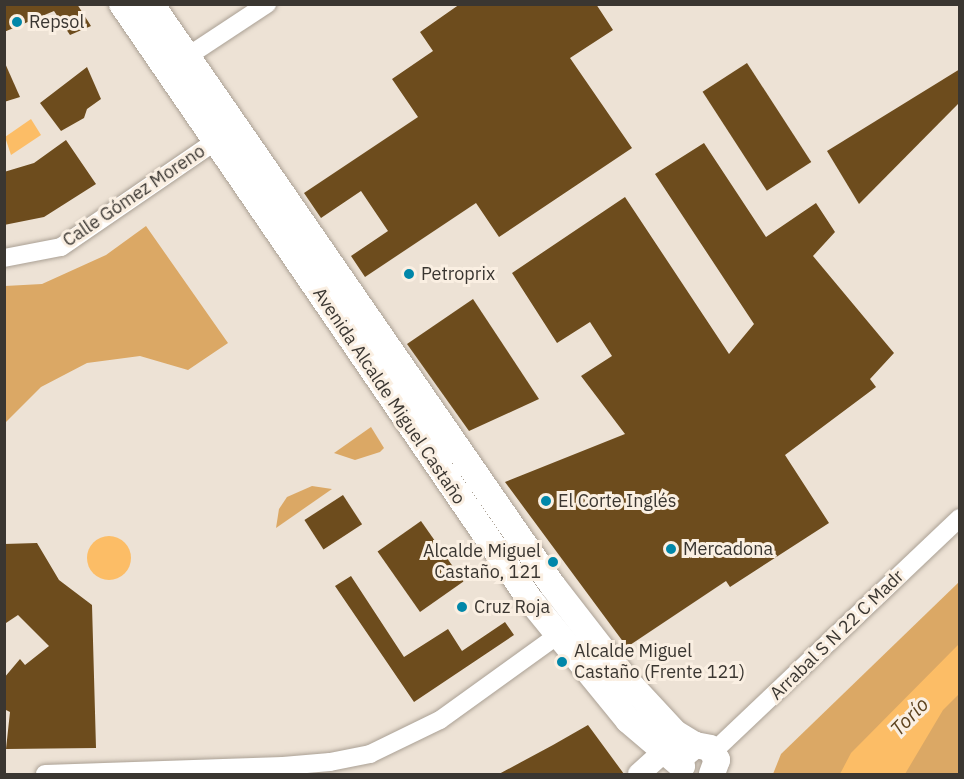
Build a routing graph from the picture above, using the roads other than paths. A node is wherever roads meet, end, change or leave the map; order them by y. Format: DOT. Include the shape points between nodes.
graph roads {
  1 [pos="122,4"];
  2 [pos="151,4"];
  3 [pos="267,4"];
  4 [pos="148,44"];
  5 [pos="188,56"];
  6 [pos="192,105"];
  7 [pos="216,141"];
  8 [pos="259,160"];
  9 [pos="4,258"];
  10 [pos="960,518"];
  11 [pos="558,635"];
  12 [pos="712,762"];
  13 [pos="677,765"];
  14 [pos="45,774"];
  15 [pos="639,774"];
  1 -- 4 [label="main road, Avenida Alcalde Miguel Castaño"];
  2 -- 5 [label="main road, Avenida Alcalde Miguel Castaño"];
  3 -- 5 [label="street"];
  4 -- 5 [label="street" via="172,55"];
  4 -- 6 [label="main road, Avenida Alcalde Miguel Castaño"];
  5 -- 6 [label="street" via="186,85"];
  5 -- 8 [label="main road, Avenida Alcalde Miguel Castaño"];
  6 -- 7 [label="main road, Avenida Alcalde Miguel Castaño"];
  7 -- 8 [label="street, Calle Gómez Moreno" via="242,147"];
  7 -- 9 [label="street, Calle Gómez Moreno" via="61,246"];
  7 -- 11 [label="main road, Avenida Alcalde Miguel Castaño" via="432,459"];
  8 -- 12 [label="main road, Avenida Alcalde Miguel Castaño" via="558,593 626,680 675,734"];
  10 -- 12 [label="street, Arrabal S N 22 C Madr"];
  11 -- 13 [label="main road, Avenida Alcalde Miguel Castaño" via="628,720"];
  11 -- 14 [label="street" via="440,720 370,754 283,765"];
  12 -- 13 [label="main road" via="683,755"];
  13 -- 15 [label="street"];
}
